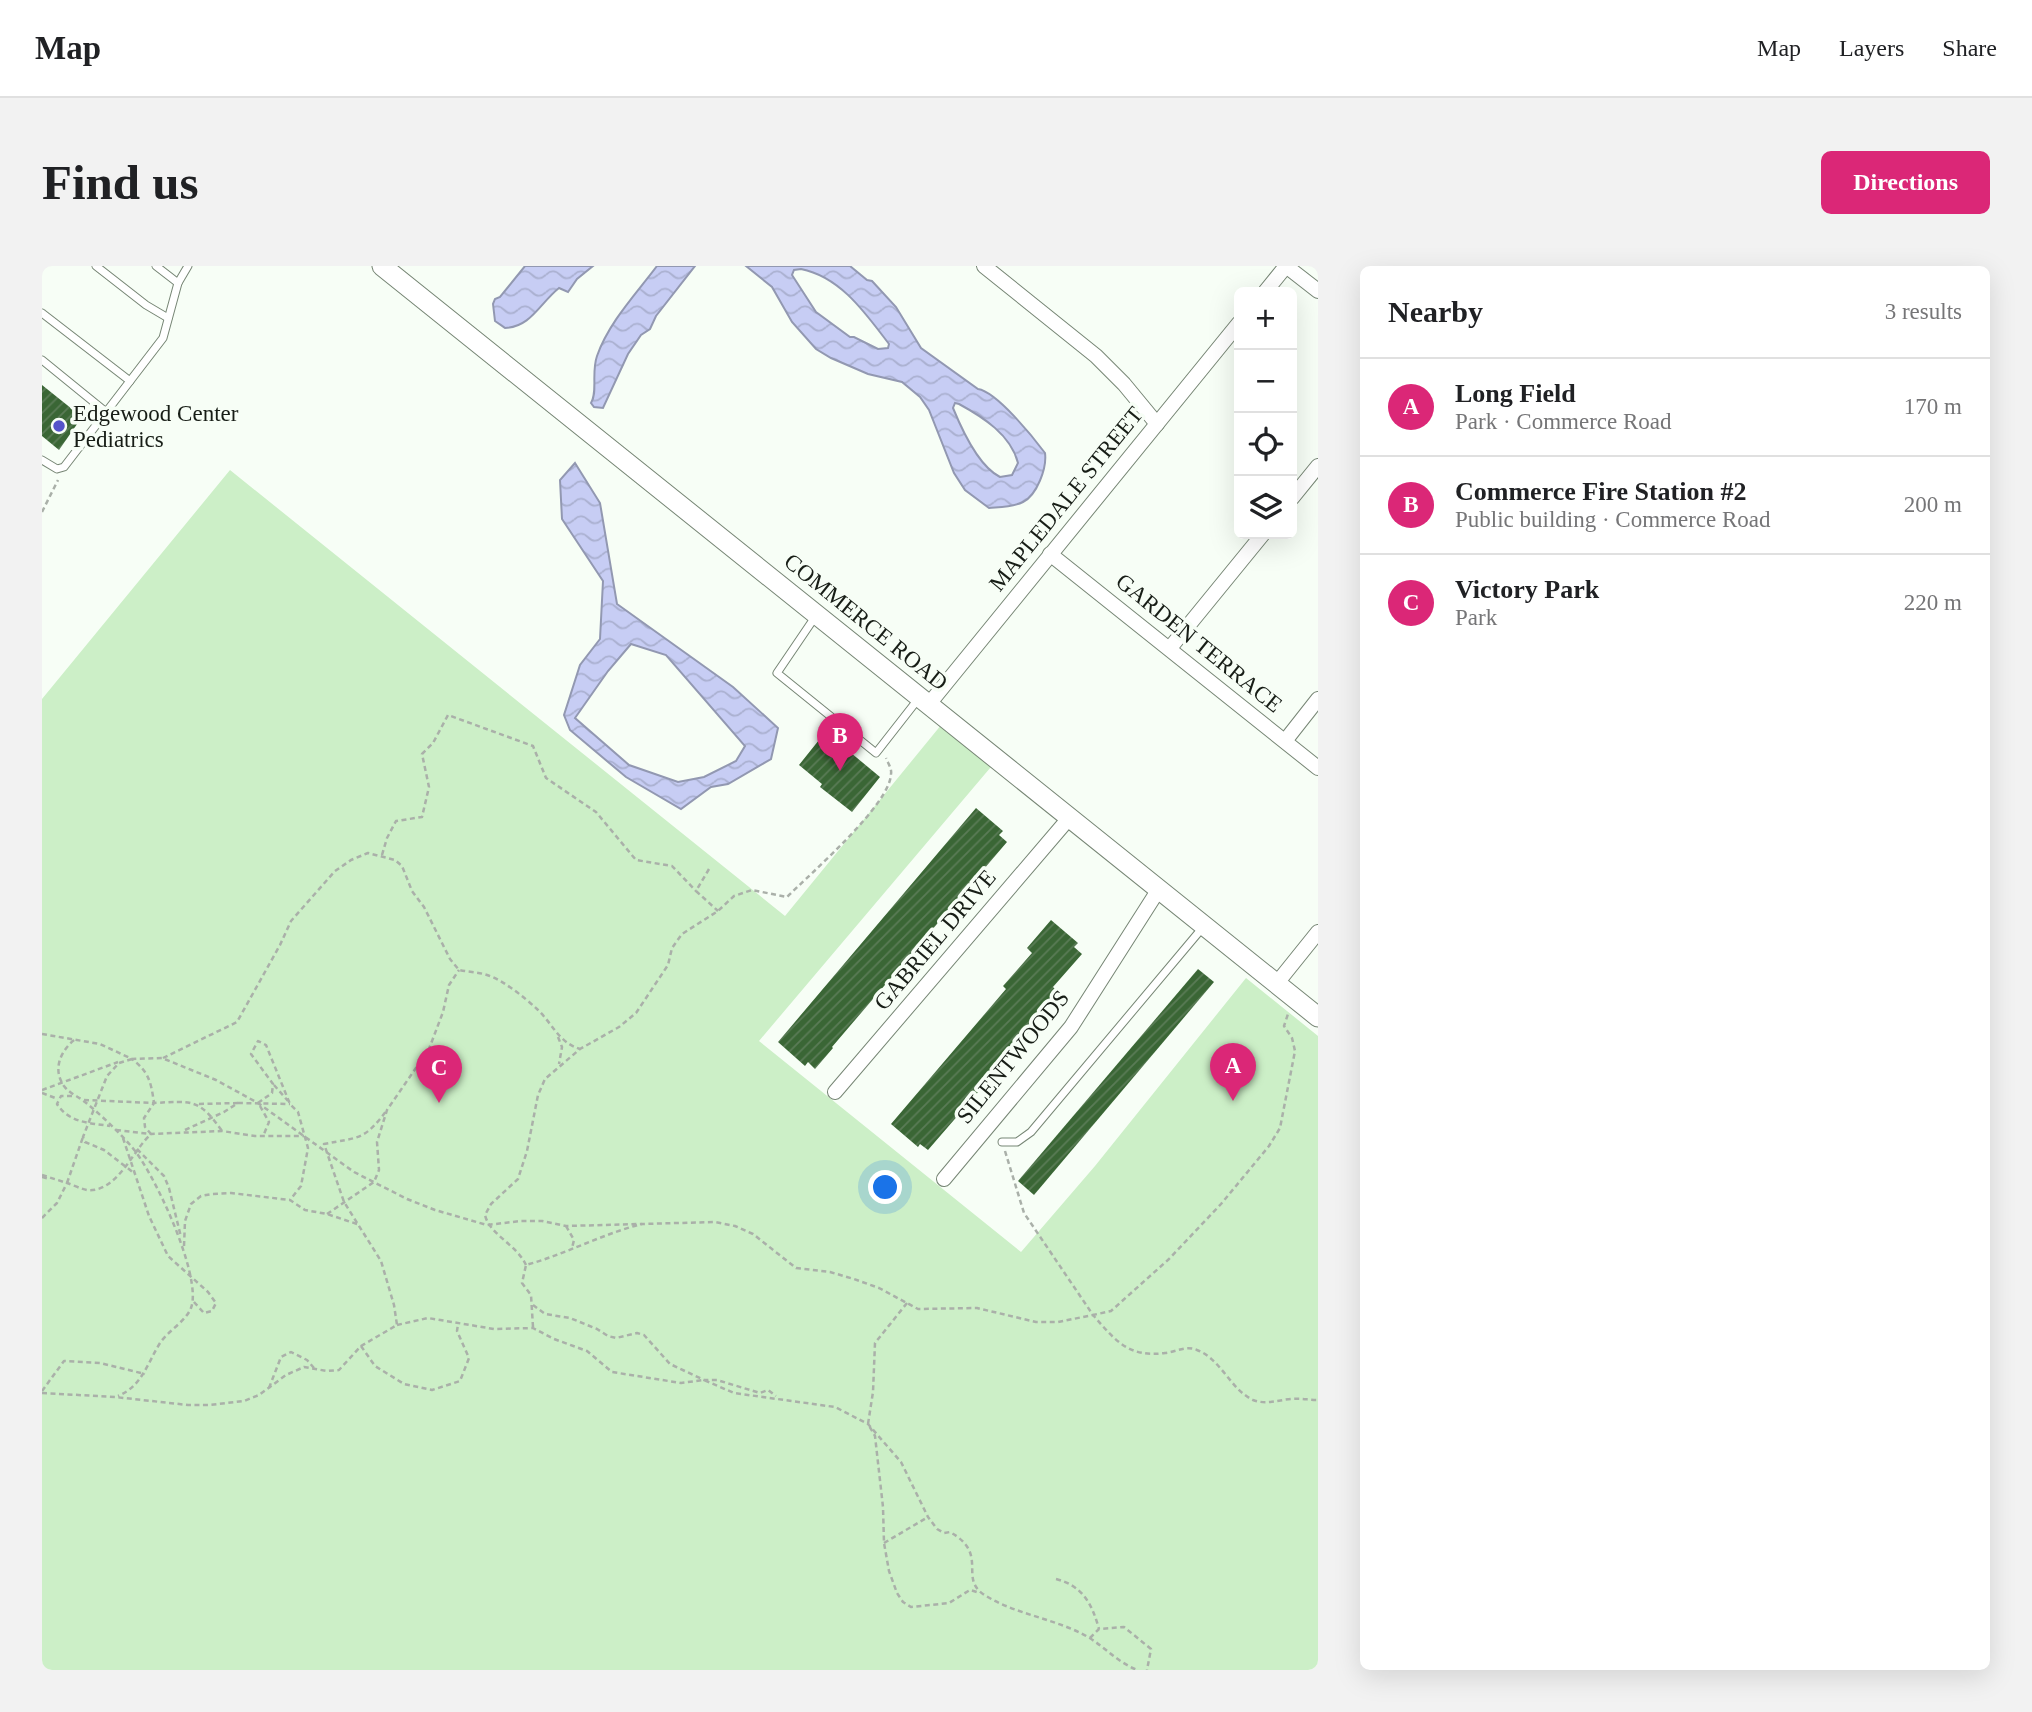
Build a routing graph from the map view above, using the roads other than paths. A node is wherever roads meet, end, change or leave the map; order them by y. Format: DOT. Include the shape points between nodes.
graph roads {
  1 [pos="96,266"];
  2 [pos="156,266"];
  3 [pos="188,266"];
  4 [pos="382,266"];
  5 [pos="984,266"];
  6 [pos="1286,266"];
  7 [pos="178,283"];
  8 [pos="1269,287"];
  9 [pos="1318,291"];
  10 [pos="42,313"];
  11 [pos="168,318"];
  12 [pos="1234,329"];
  13 [pos="42,360"];
  14 [pos="130,381"];
  15 [pos="106,412"];
  16 [pos="1157,424"];
  17 [pos="42,460"];
  18 [pos="1318,466"];
  19 [pos="1297,492"];
  20 [pos="1259,539"];
  21 [pos="1050,554"];
  22 [pos="817,614"];
  23 [pos="1170,648"];
  24 [pos="1318,699"];
  25 [pos="925,700"];
  26 [pos="1285,741"];
  27 [pos="1318,768"];
  28 [pos="1070,817"];
  29 [pos="1159,889"];
  30 [pos="1204,925"];
  31 [pos="1318,932"];
  32 [pos="1277,984"];
  33 [pos="1318,1017"];
  34 [pos="835,1092"];
  35 [pos="1002,1142"];
  36 [pos="944,1179"];
  1 -- 11 [label="lane"];
  2 -- 7 [label="lane"];
  3 -- 7 [label="lane"];
  4 -- 22 [label="main road, COMMERCE ROAD"];
  5 -- 16 [label="street" via="1096,356"];
  6 -- 8 [label="street"];
  6 -- 9 [label="street"];
  7 -- 11 [label="lane"];
  10 -- 14 [label="lane"];
  11 -- 14 [label="lane" via="163,338"];
  12 -- 16 [label="street, MAPLEDALE STREET"];
  13 -- 15 [label="lane"];
  14 -- 15 [label="lane"];
  15 -- 17 [label="lane" via="64,467 57,469"];
  16 -- 21 [label="street, MAPLEDALE STREET"];
  18 -- 19 [label="street"];
  20 -- 23 [label="street"];
  21 -- 23 [label="street, GARDEN TERRACE"];
  21 -- 25 [label="street, MAPLEDALE STREET"];
  22 -- 25 [label="main road, COMMERCE ROAD"];
  22 -- 25 [label="lane" via="777,673 876,753"];
  23 -- 26 [label="street, GARDEN TERRACE"];
  24 -- 26 [label="street"];
  25 -- 28 [label="main road, COMMERCE ROAD"];
  26 -- 27 [label="street, GARDEN TERRACE"];
  28 -- 29 [label="main road, COMMERCE ROAD"];
  28 -- 34 [label="street, GABRIEL DRIVE"];
  29 -- 30 [label="main road, COMMERCE ROAD"];
  29 -- 36 [label="street, SILENTWOODS" via="1072,1027"];
  30 -- 32 [label="main road, COMMERCE ROAD"];
  30 -- 35 [label="lane" via="1031,1132 1017,1142"];
  31 -- 32 [label="street"];
  32 -- 33 [label="main road, COMMERCE ROAD"];
}
